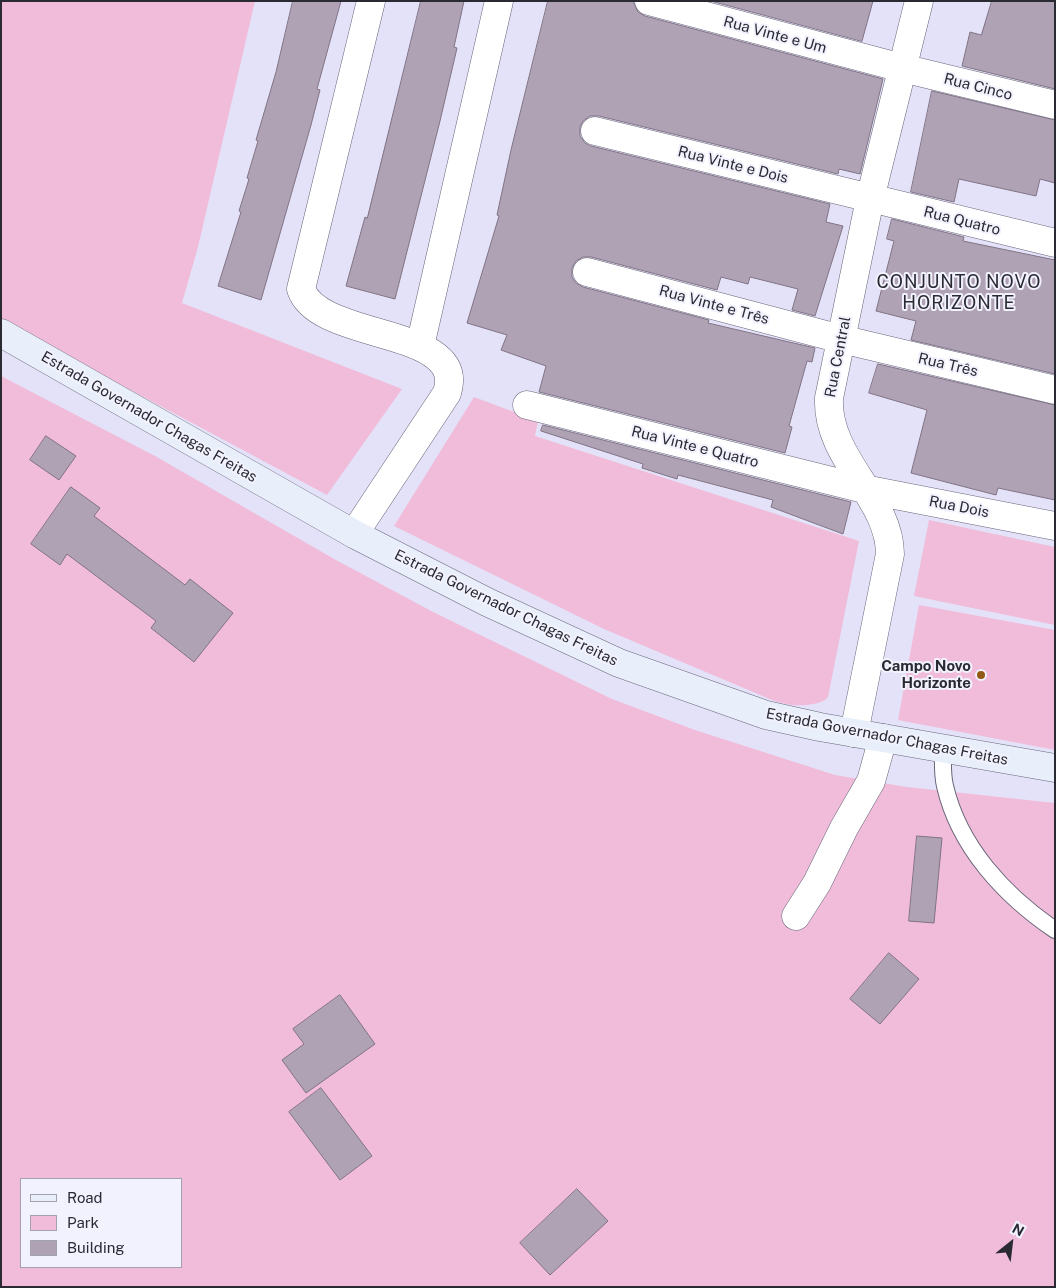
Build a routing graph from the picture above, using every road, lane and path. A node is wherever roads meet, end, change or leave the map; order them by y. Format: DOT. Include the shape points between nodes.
graph roads {
  1 [pos="371,1"];
  2 [pos="499,1"];
  3 [pos="649,1"];
  4 [pos="920,1"];
  5 [pos="902,68"];
  6 [pos="1055,105"];
  7 [pos="595,131"];
  8 [pos="870,199"];
  9 [pos="1055,243"];
  10 [pos="588,272"];
  11 [pos="1,333"];
  12 [pos="841,339"];
  13 [pos="420,346"];
  14 [pos="1055,390"];
  15 [pos="527,405"];
  16 [pos="864,488"];
  17 [pos="1055,526"];
  18 [pos="354,534"];
  19 [pos="854,733"];
  20 [pos="883,738"];
  21 [pos="943,748"];
  22 [pos="1055,768"];
  23 [pos="796,916"];
  24 [pos="1055,930"];
  1 -- 13 [label="street" via="301,289 308,302 333,318"];
  2 -- 13 [label="street"];
  3 -- 5 [label="street, Rua Vinte e Um"];
  4 -- 5 [label="street, Rua Central"];
  5 -- 6 [label="street, Rua Cinco"];
  5 -- 8 [label="street, Rua Central"];
  7 -- 8 [label="street, Rua Vinte e Dois"];
  8 -- 9 [label="street, Rua Quatro"];
  8 -- 12 [label="street, Rua Central"];
  10 -- 12 [label="street, Rua Vinte e Três"];
  11 -- 18 [label="main road, Estrada Governador Chagas Freitas"];
  12 -- 14 [label="street, Rua Três"];
  12 -- 16 [label="street, Rua Central" via="829,398 829,417 834,433"];
  13 -- 18 [label="street" via="447,368 450,380 447,393"];
  15 -- 16 [label="street, Rua Vinte e Quatro"];
  16 -- 17 [label="street, Rua Dois"];
  16 -- 19 [label="street, Rua Central" via="886,528 890,554"];
  18 -- 19 [label="main road, Estrada Governador Chagas Freitas" via="487,602 619,663 766,715"];
  19 -- 20 [label="main road, Estrada Governador Chagas Freitas"];
  20 -- 21 [label="main road, Estrada Governador Chagas Freitas"];
  20 -- 23 [label="street" via="871,782"];
  21 -- 22 [label="main road, Estrada Governador Chagas Freitas"];
  21 -- 24 [label="lane" via="944,784 973,851 993,877"];
}
